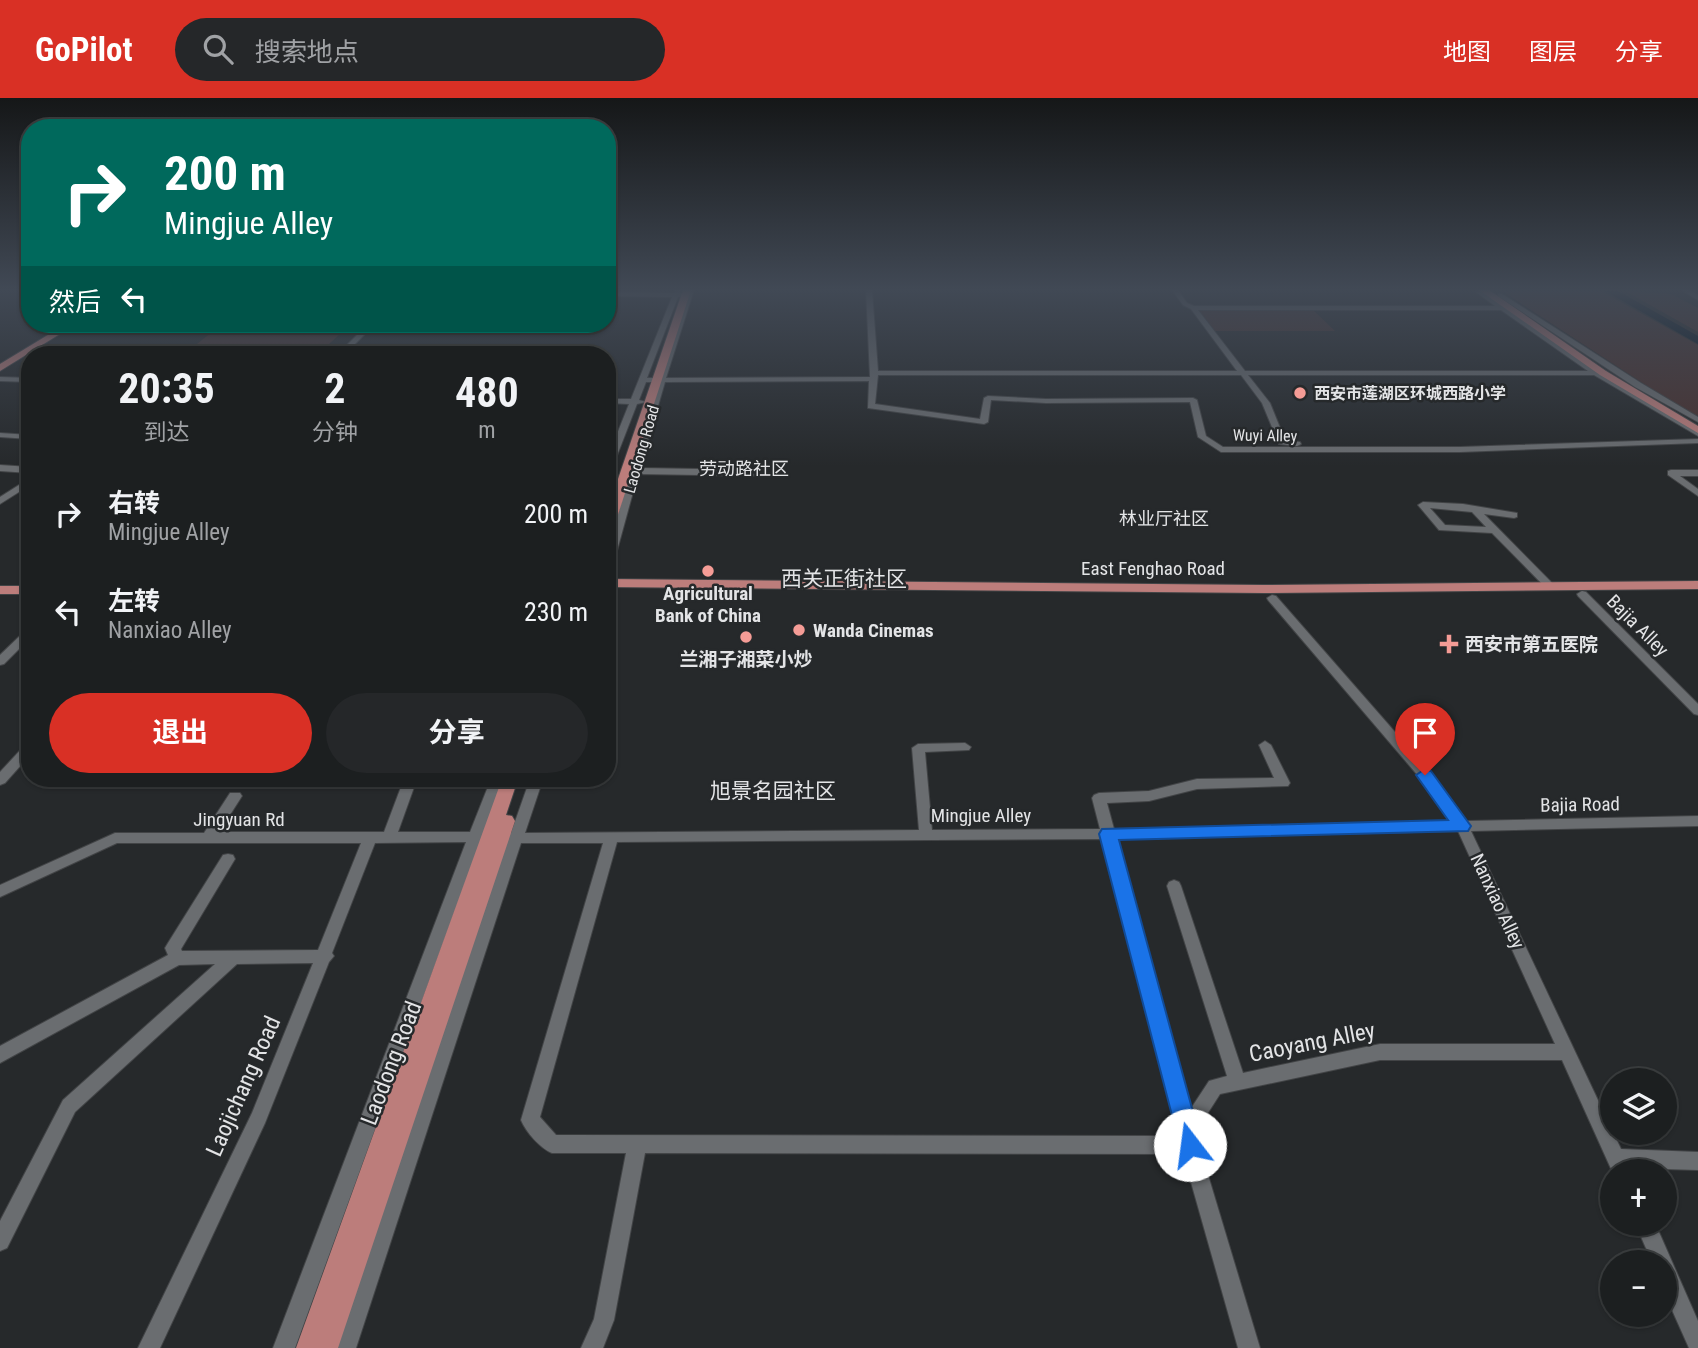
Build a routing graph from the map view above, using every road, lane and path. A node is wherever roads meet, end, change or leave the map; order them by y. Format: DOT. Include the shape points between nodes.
graph roads {
  1 [pos="664,348"];
  2 [pos="872,348"];
  3 [pos="1223,348"];
  4 [pos="1565,348"];
  5 [pos="1573,348"];
  6 [pos="21,353"];
  7 [pos="21,354"];
  8 [pos="0,366"];
  9 [pos="1242,373"];
  10 [pos="1599,373"];
  11 [pos="874,376"];
  12 [pos="0,378"];
  13 [pos="21,379"];
  14 [pos="653,380"];
  15 [pos="616,400"];
  16 [pos="646,402"];
  17 [pos="1698,427"];
  18 [pos="0,435"];
  19 [pos="21,436"];
  20 [pos="1698,441"];
  21 [pos="1311,450"];
  22 [pos="616,455"];
  23 [pos="0,468"];
  24 [pos="21,469"];
  25 [pos="635,471"];
  26 [pos="762,473"];
  27 [pos="1698,473"];
  28 [pos="616,480"];
  29 [pos="21,487"];
  30 [pos="1698,493"];
  31 [pos="616,500"];
  32 [pos="0,501"];
  33 [pos="1475,510"];
  34 [pos="1514,515"];
  35 [pos="1495,530"];
  36 [pos="616,538"];
  37 [pos="0,582"];
  38 [pos="21,582"];
  39 [pos="616,583"];
  40 [pos="1698,585"];
  41 [pos="1551,587"];
  42 [pos="0,590"];
  43 [pos="21,590"];
  44 [pos="616,593"];
  45 [pos="1698,593"];
  46 [pos="1582,594"];
  47 [pos="1272,597"];
  48 [pos="21,640"];
  49 [pos="0,660"];
  50 [pos="1698,711"];
  51 [pos="1265,745"];
  52 [pos="965,747"];
  53 [pos="21,757"];
  54 [pos="0,780"];
  55 [pos="406,787"];
  56 [pos="497,787"];
  57 [pos="508,787"];
  58 [pos="517,787"];
  59 [pos="530,787"];
  60 [pos="235,796"];
  61 [pos="1698,821"];
  62 [pos="1462,826"];
  63 [pos="1108,834"];
  64 [pos="926,835"];
  65 [pos="208,838"];
  66 [pos="379,838"];
  67 [pos="495,838"];
  68 [pos="611,838"];
  69 [pos="228,859"];
  70 [pos="1174,887"];
  71 [pos="0,891"];
  72 [pos="326,956"];
  73 [pos="234,957"];
  74 [pos="177,958"];
  75 [pos="1567,1052"];
  76 [pos="0,1055"];
  77 [pos="1237,1082"];
  78 [pos="636,1145"];
  79 [pos="1190,1145"];
  80 [pos="1618,1159"];
  81 [pos="1698,1161"];
  82 [pos="1677,1162"];
  83 [pos="0,1241"];
  84 [pos="1677,1297"];
  85 [pos="1698,1345"];
  86 [pos="149,1348"];
  87 [pos="284,1348"];
  88 [pos="310,1348"];
  89 [pos="324,1348"];
  90 [pos="345,1348"];
  91 [pos="592,1348"];
  92 [pos="1249,1348"];
  1 -- 14 [label="main road, Laodong Road"];
  2 -- 11 [label="street"];
  3 -- 9 [label="street"];
  4 -- 10 [label="main road"];
  5 -- 17 [label="main road"];
  6 -- 8 [label="main road"];
  7 -- 8 [label="main road"];
  9 -- 10 [label="street"];
  9 -- 11 [label="street"];
  9 -- 21 [label="street" via="1266,403 1282,442 1307,445"];
  10 -- 17 [label="main road"];
  11 -- 14 [label="street"];
  11 -- 21 [label="street, Wuyi Alley" via="871,406 984,422 988,398 1193,400 1202,437 1221,449"];
  12 -- 13 [label="street"];
  14 -- 16 [label="main road, Laodong Road"];
  15 -- 16 [label="street"];
  16 -- 22 [label="street, Laodong Road"];
  16 -- 25 [label="street, Laodong Road"];
  16 -- 28 [label="main road, Laodong Road"];
  16 -- 31 [label="main road, Laodong Road"];
  18 -- 19 [label="street"];
  20 -- 21 [label="street, Wuyi Alley" via="1519,450"];
  23 -- 24 [label="street"];
  25 -- 26 [label="street"];
  25 -- 36 [label="street, Laodong Road"];
  27 -- 30 [label="street" via="1671,473"];
  29 -- 32 [label="street"];
  33 -- 34 [label="street"];
  33 -- 35 [label="street"];
  33 -- 35 [label="street" via="1423,505 1442,528"];
  35 -- 41 [label="street"];
  37 -- 38 [label="main road"];
  39 -- 41 [label="main road, East Fenghao Road"];
  40 -- 41 [label="main road, East Fenghao Road"];
  42 -- 43 [label="main road"];
  44 -- 47 [label="main road, East Fenghao Road"];
  45 -- 46 [label="main road, East Fenghao Road"];
  46 -- 47 [label="main road, East Fenghao Road"];
  46 -- 50 [label="street, Bajia Alley"];
  47 -- 62 [label="street, Nanxiao Alley" via="1425,775"];
  48 -- 49 [label="street"];
  51 -- 63 [label="street" via="1283,783 1197,784 1149,796 1099,798"];
  52 -- 64 [label="street" via="918,748"];
  53 -- 54 [label="street"];
  55 -- 66 [label="street, Laojichang Road"];
  56 -- 67 [label="street, Laodong Road"];
  57 -- 67 [label="main road, Laodong Road"];
  58 -- 67 [label="main road, Laodong Road"];
  59 -- 67 [label="street, Laodong Road"];
  60 -- 65 [label="street"];
  61 -- 62 [label="street, Bajia Road"];
  62 -- 63 [label="street, Mingjue Alley"];
  62 -- 75 [label="street, Nanxiao Alley"];
  63 -- 64 [label="street, Mingjue Alley"];
  63 -- 79 [label="street"];
  64 -- 68 [label="street, Mingjue Alley"];
  65 -- 66 [label="street, Jingyuan Rd"];
  65 -- 71 [label="street, Jingyuan Rd" via="115,838"];
  66 -- 67 [label="street, Jingyuan Rd"];
  66 -- 72 [label="street, Laojichang Road"];
  67 -- 68 [label="street, Mingjue Alley"];
  67 -- 87 [label="street, Laodong Road"];
  67 -- 88 [label="main road, Laodong Road"];
  67 -- 89 [label="main road, Laodong Road"];
  67 -- 90 [label="street, Laodong Road"];
  68 -- 78 [label="street" via="530,1120 552,1144"];
  69 -- 74 [label="street" via="173,948"];
  70 -- 77 [label="street"];
  72 -- 73 [label="street"];
  72 -- 86 [label="street, Laojichang Road" via="259,1117"];
  73 -- 74 [label="street"];
  73 -- 83 [label="street" via="69,1106"];
  74 -- 76 [label="street"];
  75 -- 77 [label="street, Caoyang Alley" via="1380,1052"];
  75 -- 80 [label="street, Nanxiao Alley"];
  77 -- 79 [label="street, Caoyang Alley" via="1215,1087 1196,1116"];
  78 -- 79 [label="street"];
  78 -- 91 [label="street" via="604,1320"];
  79 -- 92 [label="street"];
  81 -- 82 [label="street"];
  84 -- 85 [label="street"];
}
